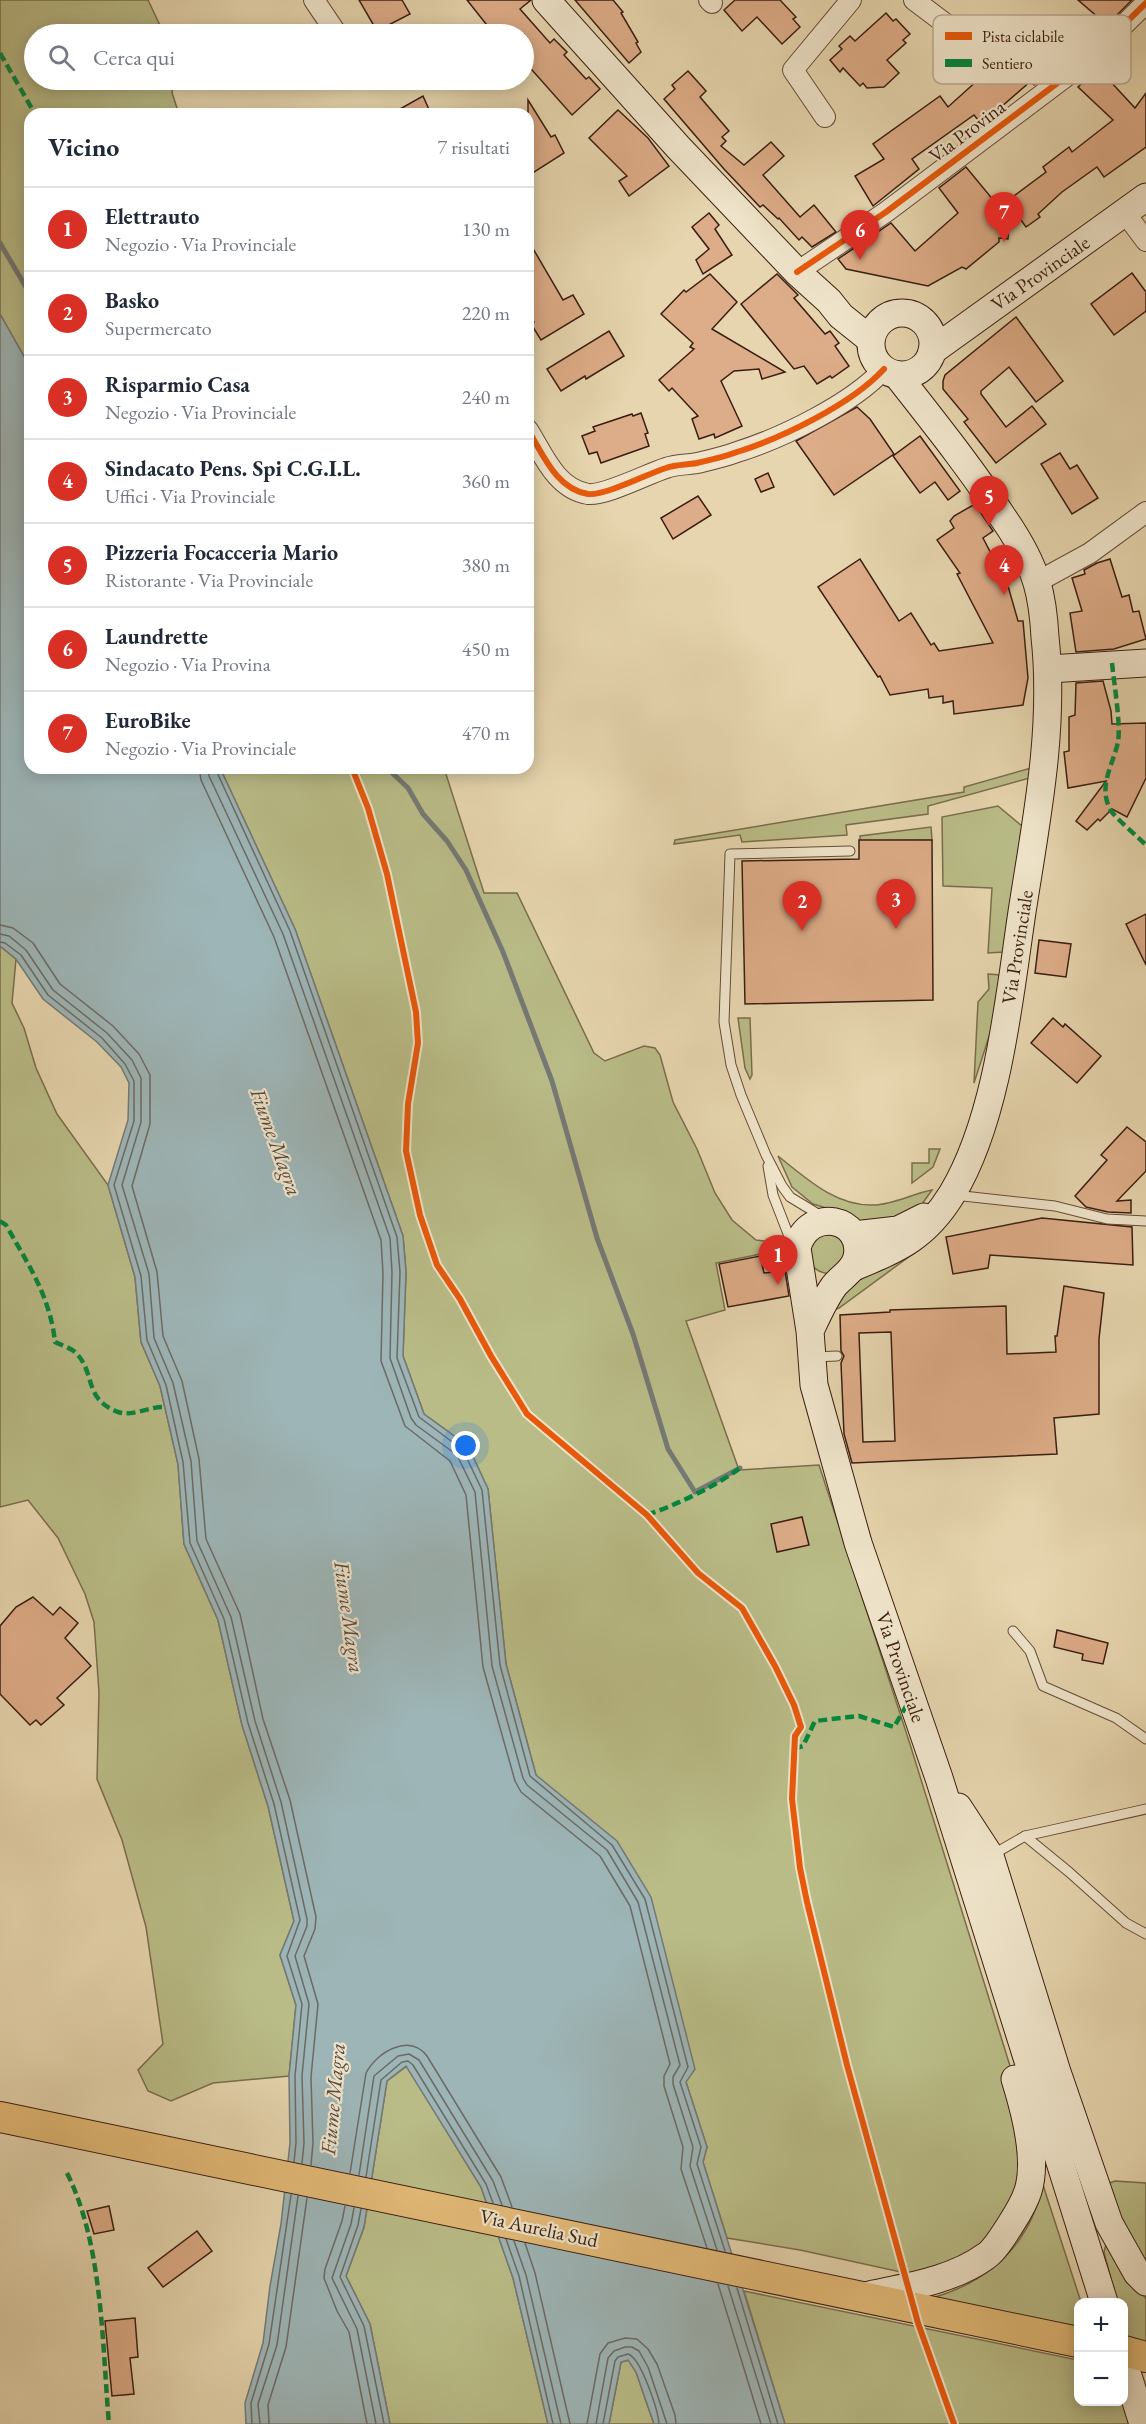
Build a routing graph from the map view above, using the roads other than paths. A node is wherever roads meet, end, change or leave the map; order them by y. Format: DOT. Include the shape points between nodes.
graph roads {
  1 [pos="314,0"];
  2 [pos="546,0"];
  3 [pos="851,0"];
  4 [pos="914,0"];
  5 [pos="1146,3"];
  6 [pos="934,15"];
  7 [pos="1131,18"];
  8 [pos="330,24"];
  9 [pos="1056,84"];
  10 [pos="825,117"];
  11 [pos="1136,205"];
  12 [pos="1146,241"];
  13 [pos="797,272"];
  14 [pos="978,316"];
  15 [pos="924,323"];
  16 [pos="878,329"];
  17 [pos="908,366"];
  18 [pos="534,440"];
  19 [pos="1146,512"];
  20 [pos="1037,582"];
  21 [pos="1146,663"];
  22 [pos="1049,669"];
  23 [pos="850,851"];
  24 [pos="765,1155"];
  25 [pos="945,1203"];
  26 [pos="830,1221"];
  27 [pos="1146,1221"];
  28 [pos="854,1235"];
  29 [pos="799,1261"];
  30 [pos="848,1272"];
  31 [pos="819,1348"];
  32 [pos="1013,1630"];
  33 [pos="1146,1739"];
  34 [pos="939,1778"];
  35 [pos="1146,1809"];
  36 [pos="1025,1836"];
  37 [pos="990,1856"];
  38 [pos="1146,1934"];
  39 [pos="997,1993"];
  40 [pos="0,2117"];
  41 [pos="1146,2282"];
  42 [pos="865,2296"];
  43 [pos="1103,2298"];
  44 [pos="1074,2341"];
  45 [pos="1133,2356"];
  46 [pos="1143,2424"];
  1 -- 8 [label="street"];
  2 -- 13 [label="main road"];
  3 -- 10 [label="street" via="793,70"];
  4 -- 6 [label="street"];
  5 -- 7 [label="street, Via Provina"];
  9 -- 13 [label="street, Via Provina" via="886,212"];
  11 -- 12 [label="street"];
  11 -- 14 [label="main road, Via Provinciale"];
  13 -- 16 [label="main road" via="829,301 849,305"];
  14 -- 15 [label="main road, Via Provinciale"];
  14 -- 17 [label="main road"];
  15 -- 16 [label="main road, Via Provinciale" via="916,317 895,314"];
  15 -- 17 [label="main road, Via Provinciale" via="931,336"];
  16 -- 17 [label="main road, Via Provinciale" via="873,357"];
  17 -- 18 [label="street" via="872,382 794,428 738,452 669,466 601,494 587,494 561,483"];
  17 -- 20 [label="main road, Via Provinciale" via="930,418 983,486 1026,555"];
  19 -- 20 [label="street" via="1089,553"];
  20 -- 22 [label="main road, Via Provinciale"];
  21 -- 22 [label="main road"];
  22 -- 25 [label="main road, Via Provinciale" via="1047,745 1005,1027 973,1154"];
  23 -- 24 [label="lane" via="730,854 724,1022 731,1065"];
  24 -- 26 [label="lane" via="790,1197"];
  24 -- 29 [label="lane" via="773,1195"];
  25 -- 27 [label="lane" via="1055,1206 1107,1219"];
  25 -- 28 [label="main road" via="898,1230"];
  25 -- 30 [label="main road" via="906,1244"];
  26 -- 28 [label="main road"];
  26 -- 29 [label="main road, Via Provinciale" via="805,1231 800,1239"];
  28 -- 30 [label="main road" via="858,1254"];
  29 -- 30 [label="main road" via="813,1278 823,1281"];
  29 -- 31 [label="main road, Via Provinciale"];
  30 -- 31 [label="main road" via="822,1304"];
  31 -- 34 [label="main road, Via Provinciale" via="817,1396 858,1543"];
  32 -- 33 [label="lane" via="1030,1651 1043,1686 1116,1718"];
  34 -- 37 [label="main road"];
  34 -- 39 [label="main road" via="949,1868"];
  35 -- 36 [label="lane"];
  36 -- 37 [label="lane"];
  36 -- 38 [label="lane" via="1126,1923"];
  37 -- 41 [label="main road" via="1109,2223"];
  39 -- 42 [label="main road" via="1025,2111 1031,2163 1029,2190 988,2255 933,2280"];
  39 -- 43 [label="main road"];
  40 -- 42 [label="main road, Via Aurelia Sud"];
  42 -- 44 [label="main road, Via Aurelia Sud"];
  45 -- 46 [label="main road"];
}
